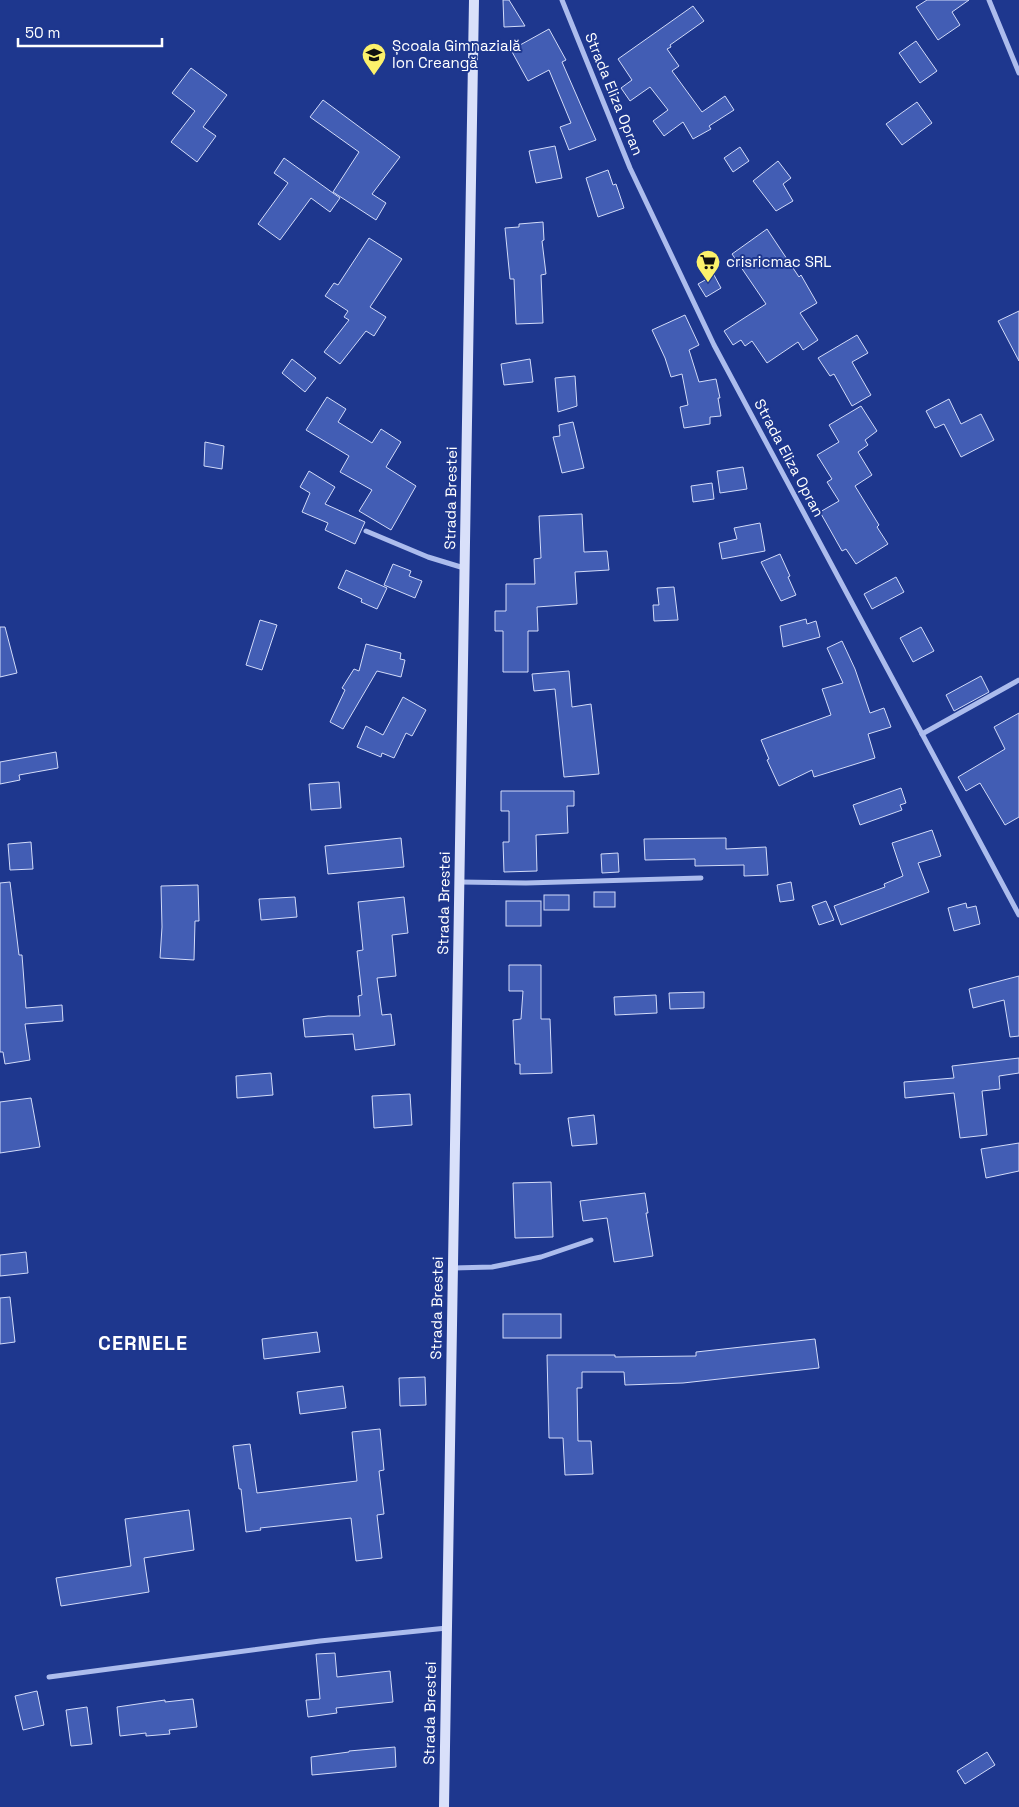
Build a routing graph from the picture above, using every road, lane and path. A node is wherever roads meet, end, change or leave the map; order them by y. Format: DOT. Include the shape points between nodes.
graph roads {
  1 [pos="474,0"];
  2 [pos="562,0"];
  3 [pos="989,0"];
  4 [pos="1019,73"];
  5 [pos="366,531"];
  6 [pos="465,568"];
  7 [pos="1019,680"];
  8 [pos="922,734"];
  9 [pos="701,878"];
  10 [pos="460,882"];
  11 [pos="1019,915"];
  12 [pos="591,1240"];
  13 [pos="453,1268"];
  14 [pos="447,1628"];
  15 [pos="49,1678"];
  16 [pos="444,1807"];
  1 -- 6 [label="main road, Strada Brestei"];
  2 -- 8 [label="street, Strada Eliza Opran" via="630,168 714,345"];
  3 -- 4 [label="street"];
  5 -- 6 [label="street" via="428,557"];
  6 -- 10 [label="main road, Strada Brestei"];
  7 -- 8 [label="street"];
  8 -- 11 [label="street, Strada Eliza Opran"];
  9 -- 10 [label="street"];
  10 -- 13 [label="main road, Strada Brestei"];
  12 -- 13 [label="street" via="541,1257 492,1267"];
  13 -- 14 [label="main road, Strada Brestei"];
  14 -- 15 [label="street" via="320,1641"];
  14 -- 16 [label="main road, Strada Brestei"];
}
